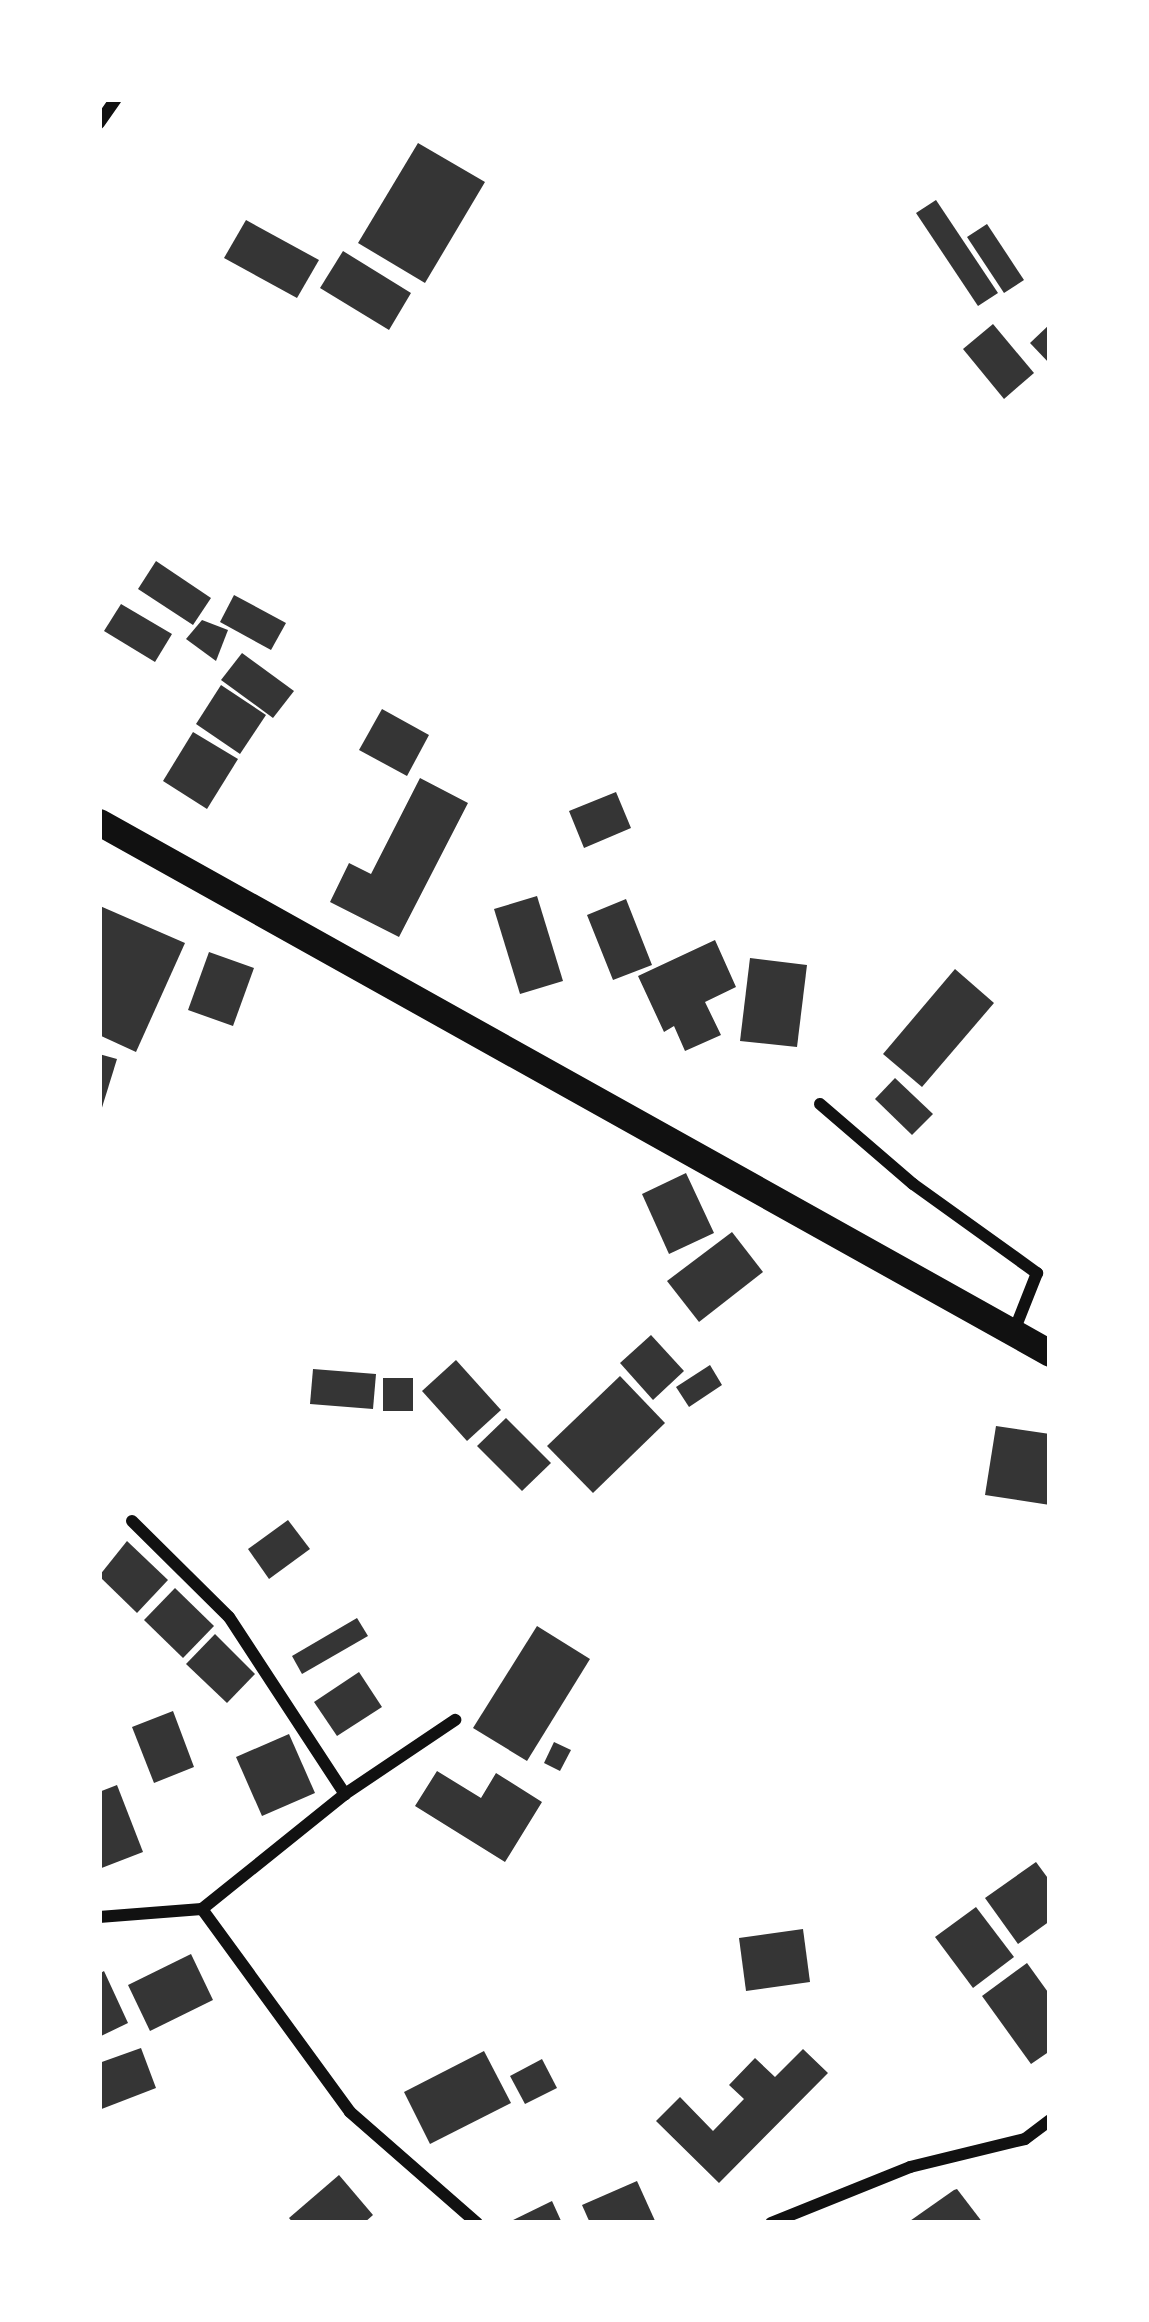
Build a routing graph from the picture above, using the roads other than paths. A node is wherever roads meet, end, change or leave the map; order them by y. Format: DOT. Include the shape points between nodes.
graph roads {
  1 [pos="116,99"];
  2 [pos="99,123"];
  3 [pos="99,822"];
  4 [pos="820,1104"];
  5 [pos="1014,1331"];
  6 [pos="1050,1353"];
  7 [pos="132,1521"];
  8 [pos="455,1720"];
  9 [pos="345,1794"];
  10 [pos="202,1909"];
  11 [pos="99,1917"];
  12 [pos="1050,2120"];
  13 [pos="477,2223"];
  14 [pos="771,2223"];
  1 -- 2 [label="street"];
  3 -- 5 [label="main road"];
  4 -- 5 [label="street" via="1037,1273"];
  5 -- 6 [label="main road"];
  7 -- 9 [label="street" via="229,1617"];
  8 -- 9 [label="street"];
  9 -- 10 [label="street"];
  10 -- 11 [label="street"];
  10 -- 13 [label="street" via="350,2112"];
  12 -- 14 [label="street" via="1025,2139 910,2167"];
}
